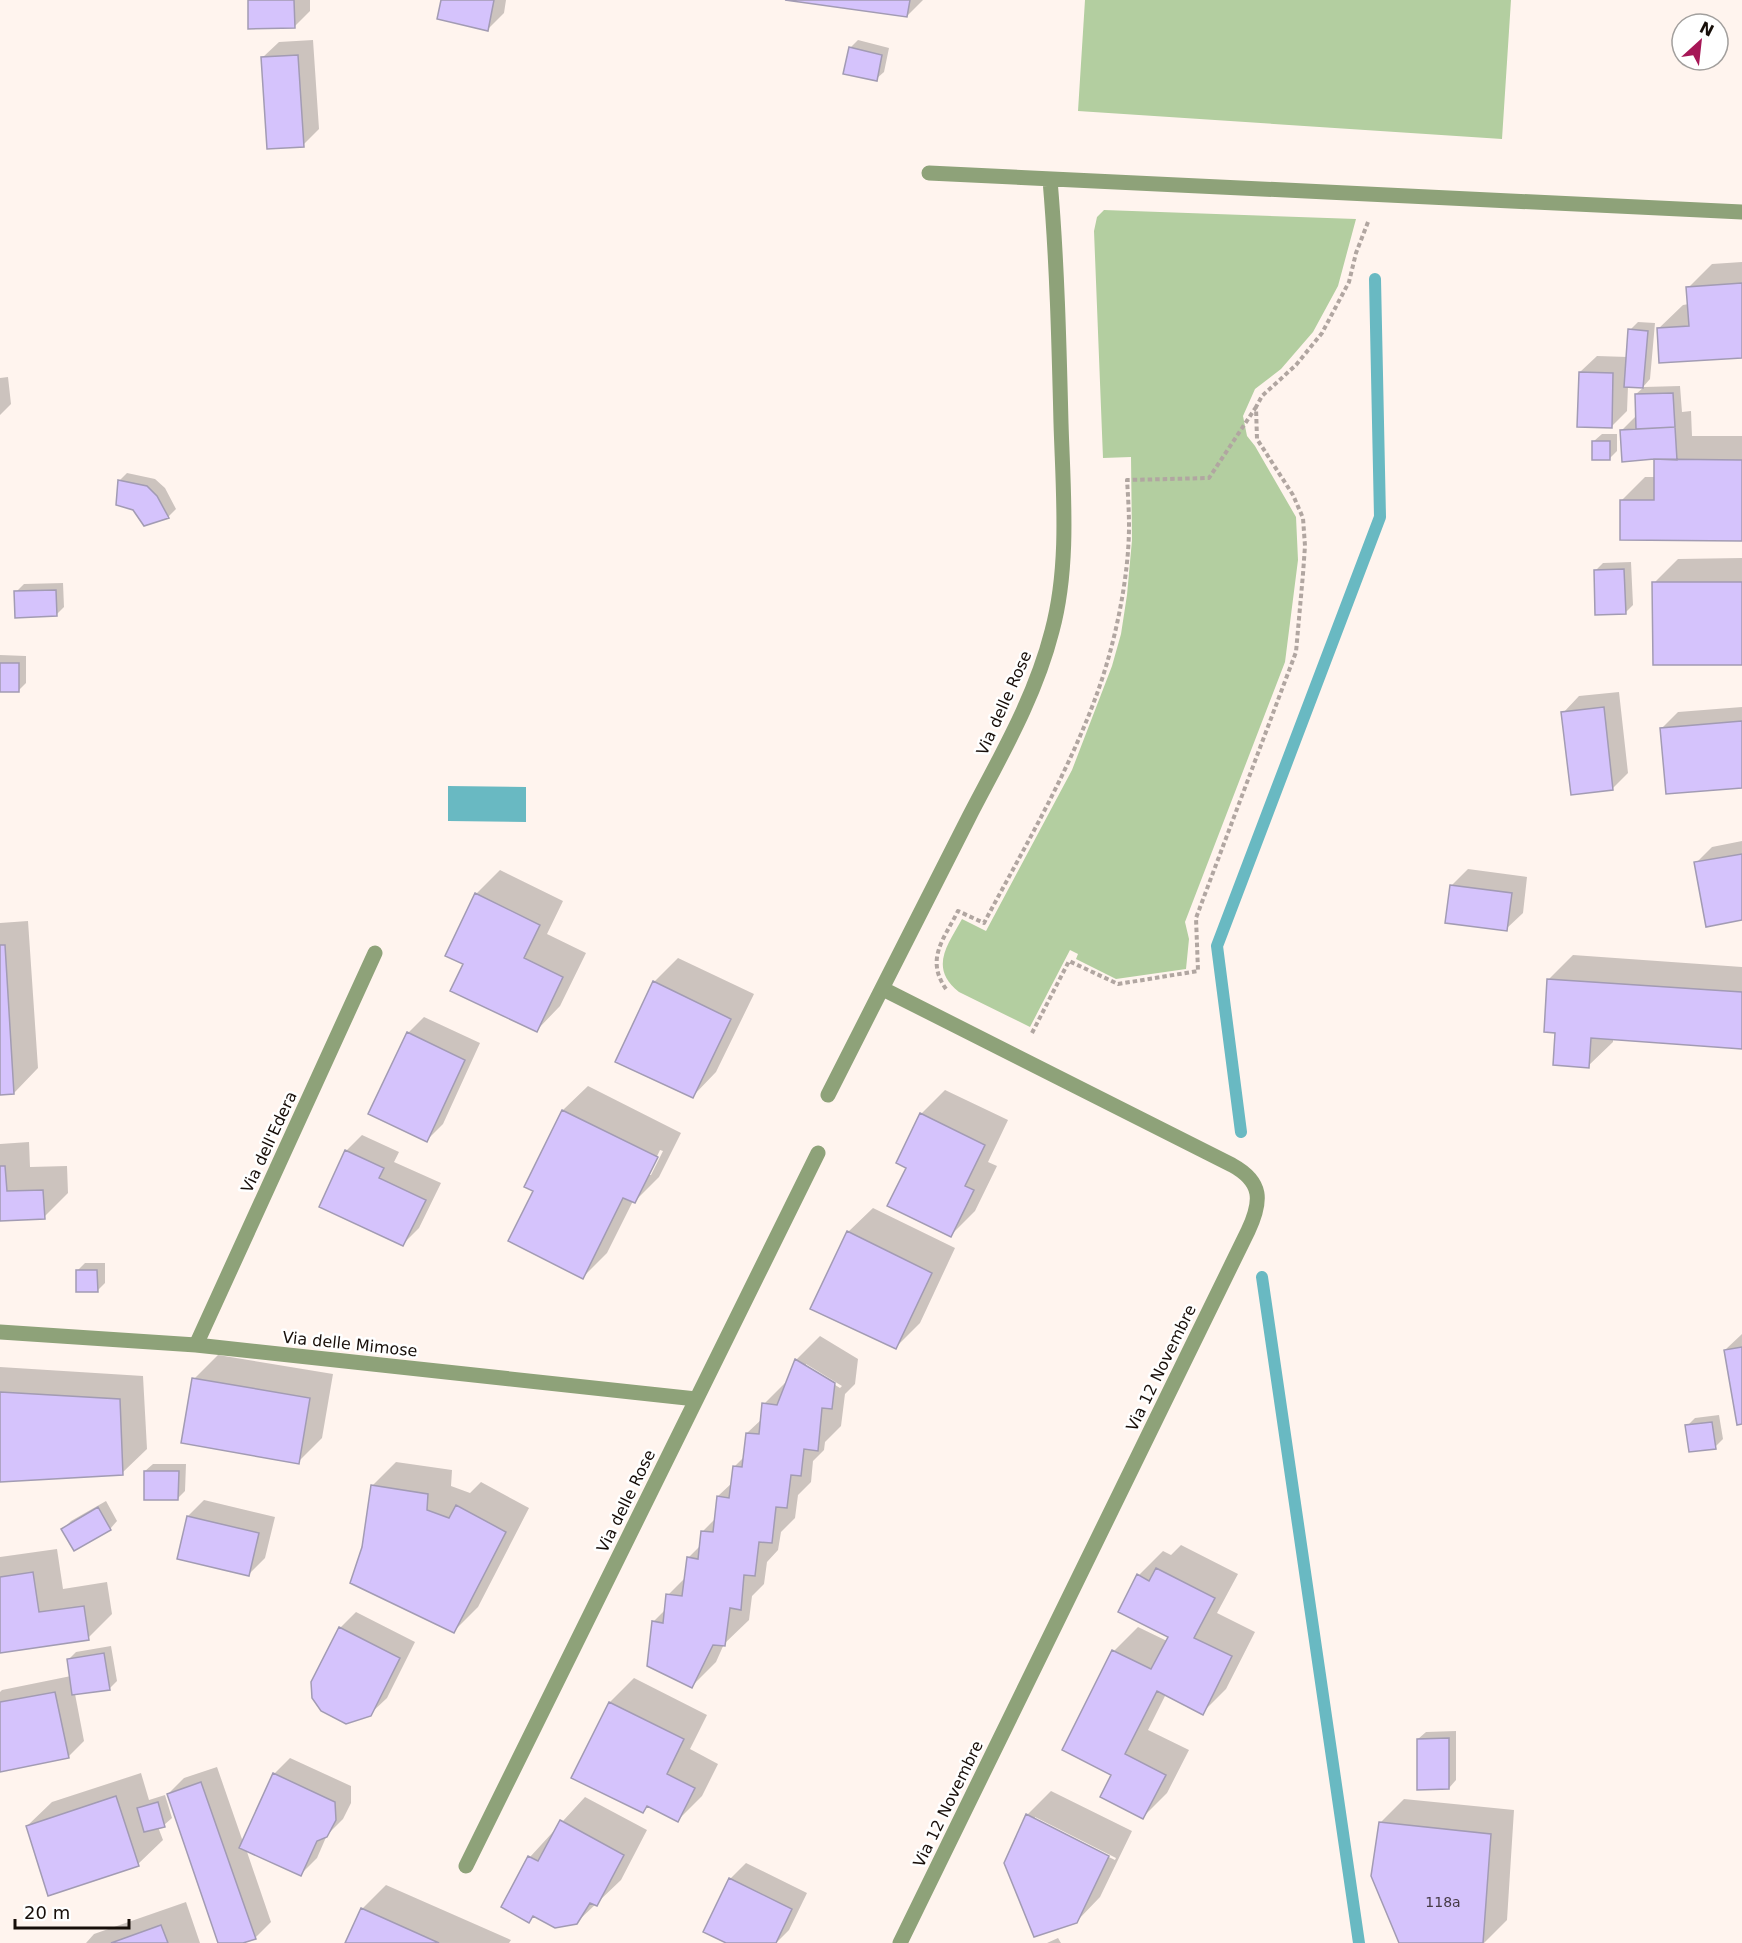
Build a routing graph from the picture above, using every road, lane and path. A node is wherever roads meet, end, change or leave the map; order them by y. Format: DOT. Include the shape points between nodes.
graph roads {
  1 [pos="929,173"];
  2 [pos="1050,180"];
  3 [pos="1377,195"];
  4 [pos="1742,212"];
  5 [pos="1256,407"];
  6 [pos="375,953"];
  7 [pos="883,988"];
  8 [pos="952,994"];
  9 [pos="1023,1029"];
  10 [pos="828,1095"];
  11 [pos="818,1153"];
  12 [pos="0,1332"];
  13 [pos="196,1345"];
  14 [pos="696,1400"];
  15 [pos="466,1866"];
  16 [pos="900,1943"];
  1 -- 2 [label="street"];
  2 -- 3 [label="street"];
  2 -- 7 [label="street, Via delle Rose" via="1063,512 1063,566 1053,630 1026,705"];
  3 -- 4 [label="street"];
  3 -- 5 [label="path" via="1349,282 1336,309 1303,357"];
  5 -- 8 [label="path" via="1209,478 1127,480 1129,528 1121,598 1096,698 1060,779 984,923 958,911 940,946 935,961 938,975"];
  5 -- 9 [label="path" via="1257,439 1303,518 1304,574 1296,652 1196,918 1198,971 1118,984 1069,961 1033,1034"];
  6 -- 13 [label="street, Via dell'Edera"];
  7 -- 10 [label="street, Via delle Rose"];
  7 -- 16 [label="street, Via 12 Novembre" via="1238,1168 1253,1181 1258,1196 1256,1212 1243,1242"];
  11 -- 14 [label="street, Via delle Rose"];
  12 -- 13 [label="street, Via delle Mimose"];
  13 -- 14 [label="street, Via delle Mimose"];
  14 -- 15 [label="street, Via delle Rose"];
}
